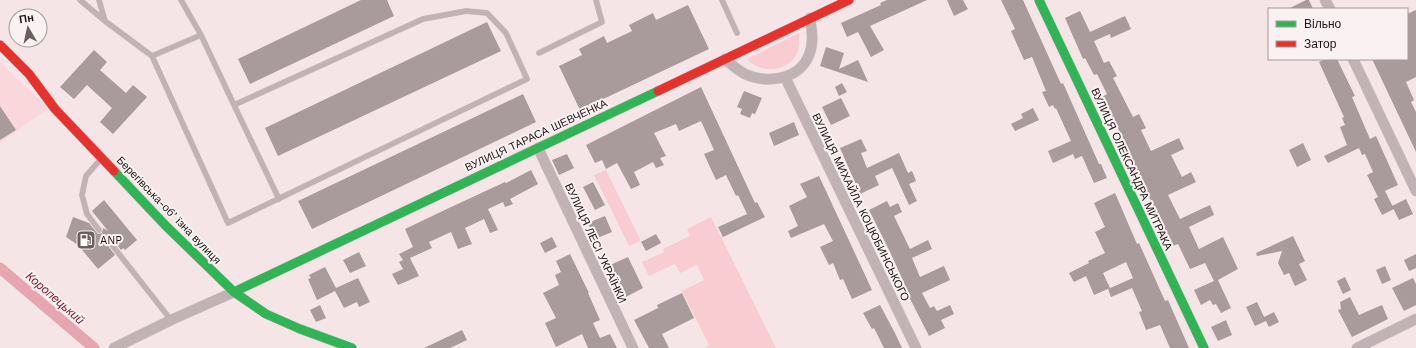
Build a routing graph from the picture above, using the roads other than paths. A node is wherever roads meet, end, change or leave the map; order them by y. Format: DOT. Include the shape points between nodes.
graph roads {
  1 [pos="80,0"];
  2 [pos="98,0"];
  3 [pos="181,0"];
  4 [pos="596,0"];
  5 [pos="722,0"];
  6 [pos="849,0"];
  7 [pos="1039,0"];
  8 [pos="810,18"];
  9 [pos="105,21"];
  10 [pos="737,33"];
  11 [pos="201,35"];
  12 [pos="0,45"];
  13 [pos="539,53"];
  14 [pos="152,56"];
  15 [pos="725,59"];
  16 [pos="1353,60"];
  17 [pos="785,77"];
  18 [pos="234,105"];
  19 [pos="538,148"];
  20 [pos="102,158"];
  21 [pos="1416,191"];
  22 [pos="279,199"];
  23 [pos="99,230"];
  24 [pos="108,240"];
  25 [pos="234,292"];
  26 [pos="1416,319"];
  27 [pos="171,320"];
  28 [pos="114,348"];
  29 [pos="352,348"];
  30 [pos="633,348"];
  31 [pos="916,348"];
  32 [pos="1204,348"];
  33 [pos="1357,348"];
  1 -- 9 [label="lane"];
  2 -- 9 [label="lane"];
  3 -- 11 [label="lane"];
  4 -- 13 [label="lane" via="602,22"];
  5 -- 10 [label="lane"];
  6 -- 8 [label="main road, ВУЛИЦЯ ТАРАСА ШЕВЧЕНКА"];
  7 -- 32 [label="main road, ВУЛИЦЯ ОЛЕКСАНДРА МИТРАКА"];
  8 -- 15 [label="main road, ВУЛИЦЯ ТАРАСА ШЕВЧЕНКА"];
  8 -- 17 [label="street" via="812,42 809,55 804,64"];
  9 -- 14 [label="lane"];
  11 -- 14 [label="lane"];
  11 -- 18 [label="lane"];
  12 -- 20 [label="main road, Берегівська-обʼїзна вулиця" via="29,74 56,109"];
  14 -- 22 [label="lane" via="228,223"];
  15 -- 17 [label="street" via="744,74 757,78 770,80"];
  15 -- 19 [label="main road, ВУЛИЦЯ ТАРАСА ШЕВЧЕНКА"];
  16 -- 21 [label="street"];
  17 -- 31 [label="street, ВУЛИЦЯ МИХАЙЛА КОЦЮБИНСЬКОГО"];
  18 -- 22 [label="lane"];
  18 -- 22 [label="lane" via="423,19 466,11 487,13 506,33 527,79"];
  19 -- 25 [label="main road, ВУЛИЦЯ ТАРАСА ШЕВЧЕНКА"];
  19 -- 30 [label="street, ВУЛИЦЯ ЛЕСІ УКРАЇНКИ"];
  20 -- 23 [label="lane" via="86,176 82,194 87,214"];
  20 -- 25 [label="main road, Берегівська-обʼїзна вулиця" via="171,231"];
  24 -- 27 [label="lane"];
  25 -- 27 [label="street"];
  25 -- 29 [label="main road, Берегівська-обʼїзна вулиця" via="266,314"];
  26 -- 33 [label="street"];
  27 -- 28 [label="street"];
}
